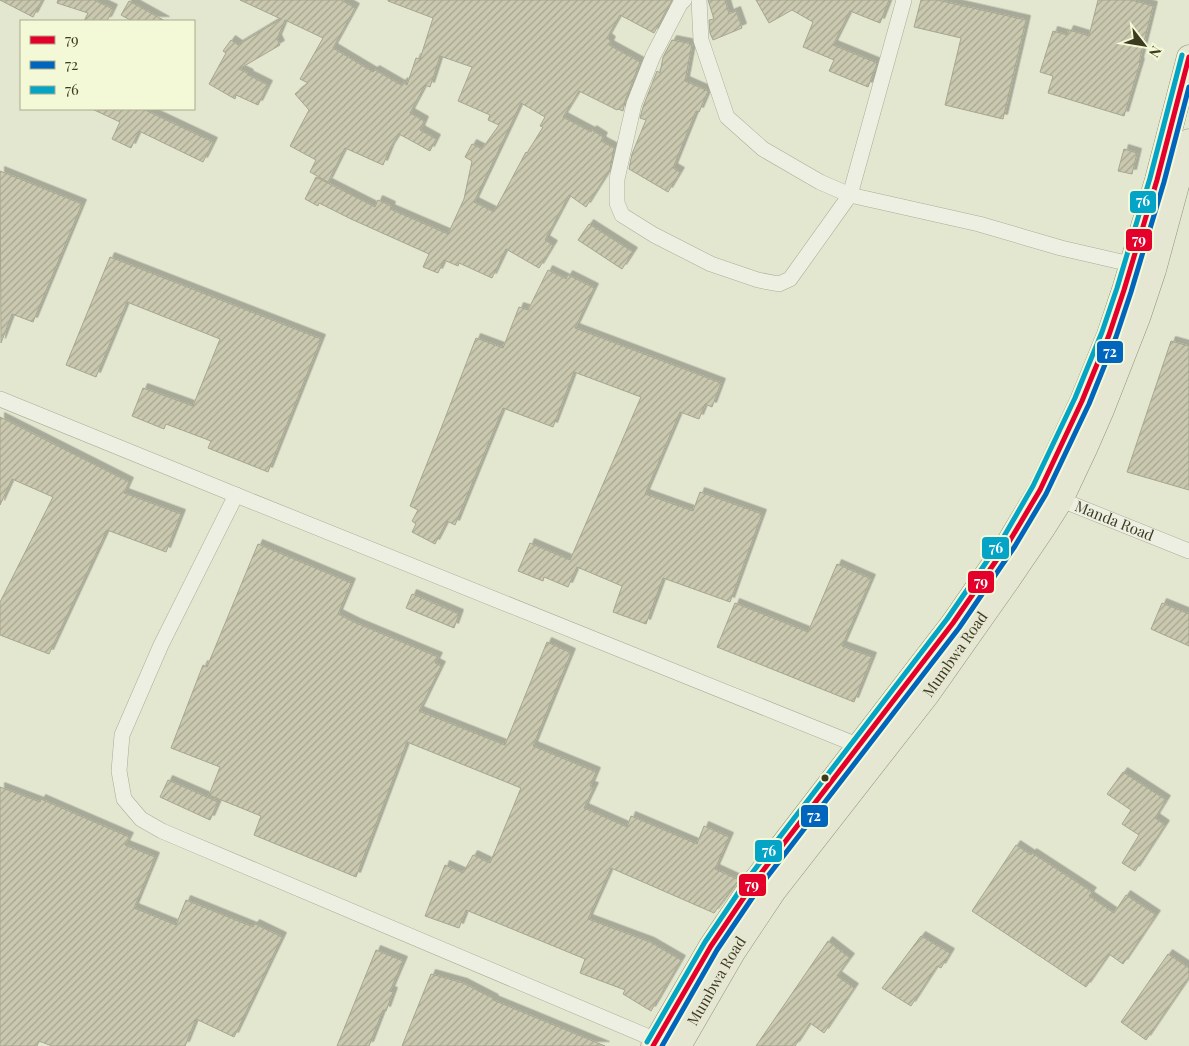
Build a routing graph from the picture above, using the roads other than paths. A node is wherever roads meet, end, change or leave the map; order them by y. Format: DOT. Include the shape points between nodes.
graph roads {
  1 [pos="684,0"];
  2 [pos="699,0"];
  3 [pos="904,0"];
  4 [pos="1189,57"];
  5 [pos="1189,141"];
  6 [pos="850,195"];
  7 [pos="1143,267"];
  8 [pos="0,399"];
  9 [pos="1050,495"];
  10 [pos="236,496"];
  11 [pos="1189,551"];
  12 [pos="869,750"];
  13 [pos="655,1043"];
  14 [pos="679,1046"];
  1 -- 6 [label="street" via="652,56 634,104 617,179 617,203 622,215 711,264 779,284 790,279"];
  2 -- 6 [label="street" via="701,40 727,117 763,149 820,182"];
  3 -- 6 [label="street"];
  4 -- 7 [label="main road, Mumbwa Road" via="1157,180"];
  5 -- 7 [label="main road, Mumbwa Road"];
  6 -- 7 [label="street"];
  7 -- 9 [label="main road, Mumbwa Road" via="1109,335 1082,401"];
  8 -- 10 [label="street"];
  9 -- 11 [label="street, Manda Road"];
  9 -- 12 [label="main road, Mumbwa Road" via="1009,542"];
  10 -- 12 [label="street"];
  10 -- 13 [label="street" via="161,645 122,735 119,771 124,799 141,819 162,831"];
  12 -- 13 [label="main road, Mumbwa Road" via="755,880 711,946"];
  12 -- 14 [label="main road, Mumbwa Road" via="734,951"];
}
